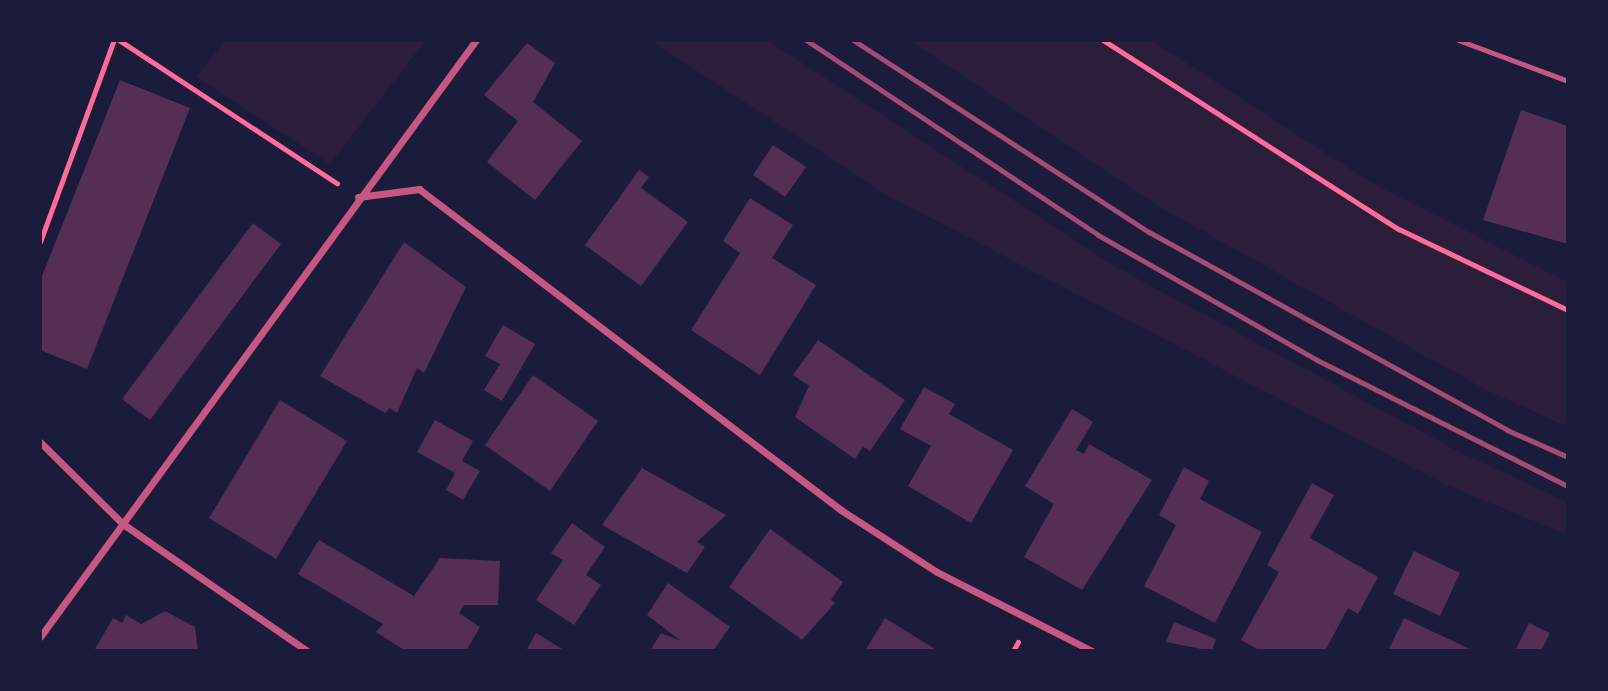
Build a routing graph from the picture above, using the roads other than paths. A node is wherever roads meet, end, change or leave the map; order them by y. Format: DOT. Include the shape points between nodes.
graph roads {
  1 [pos="475,40"];
  2 [pos="1458,40"];
  3 [pos="1568,81"];
  4 [pos="358,197"];
  5 [pos="40,442"];
  6 [pos="123,524"];
  7 [pos="40,636"];
  8 [pos="307,651"];
  9 [pos="1092,651"];
  1 -- 4 [label="street"];
  2 -- 3 [label="lane"];
  4 -- 6 [label="street"];
  4 -- 9 [label="street" via="419,189 841,510 937,572"];
  5 -- 6 [label="street"];
  6 -- 7 [label="street"];
  6 -- 8 [label="street"];
}
